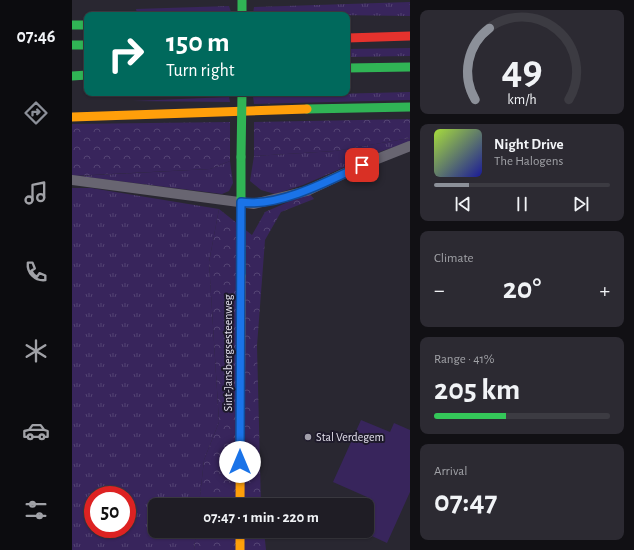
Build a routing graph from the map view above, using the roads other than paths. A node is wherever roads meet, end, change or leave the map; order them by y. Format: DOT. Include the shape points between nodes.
graph roads {
  1 [pos="242,0"];
  2 [pos="242,12"];
  3 [pos="72,25"];
  4 [pos="84,25"];
  5 [pos="410,36"];
  6 [pos="350,38"];
  7 [pos="72,45"];
  8 [pos="84,45"];
  9 [pos="410,67"];
  10 [pos="350,68"];
  11 [pos="84,75"];
  12 [pos="72,76"];
  13 [pos="242,96"];
  14 [pos="109,106"];
  15 [pos="410,107"];
  16 [pos="201,112"];
  17 [pos="72,117"];
  18 [pos="410,146"];
  19 [pos="72,180"];
  20 [pos="241,202"];
  21 [pos="240,498"];
  22 [pos="240,538"];
  23 [pos="240,550"];
  1 -- 2 [label="main road"];
  3 -- 4 [label="main road"];
  5 -- 6 [label="main road"];
  7 -- 8 [label="main road"];
  9 -- 10 [label="main road"];
  11 -- 12 [label="main road"];
  13 -- 20 [label="main road, Sint-Jansbergsesteenweg, bridge"];
  14 -- 16 [label="main road"];
  15 -- 16 [label="main road"];
  16 -- 17 [label="main road"];
  18 -- 20 [label="street" via="307,191 254,204"];
  19 -- 20 [label="street"];
  20 -- 21 [label="main road, Sint-Jansbergsesteenweg"];
  22 -- 23 [label="main road"];
}
